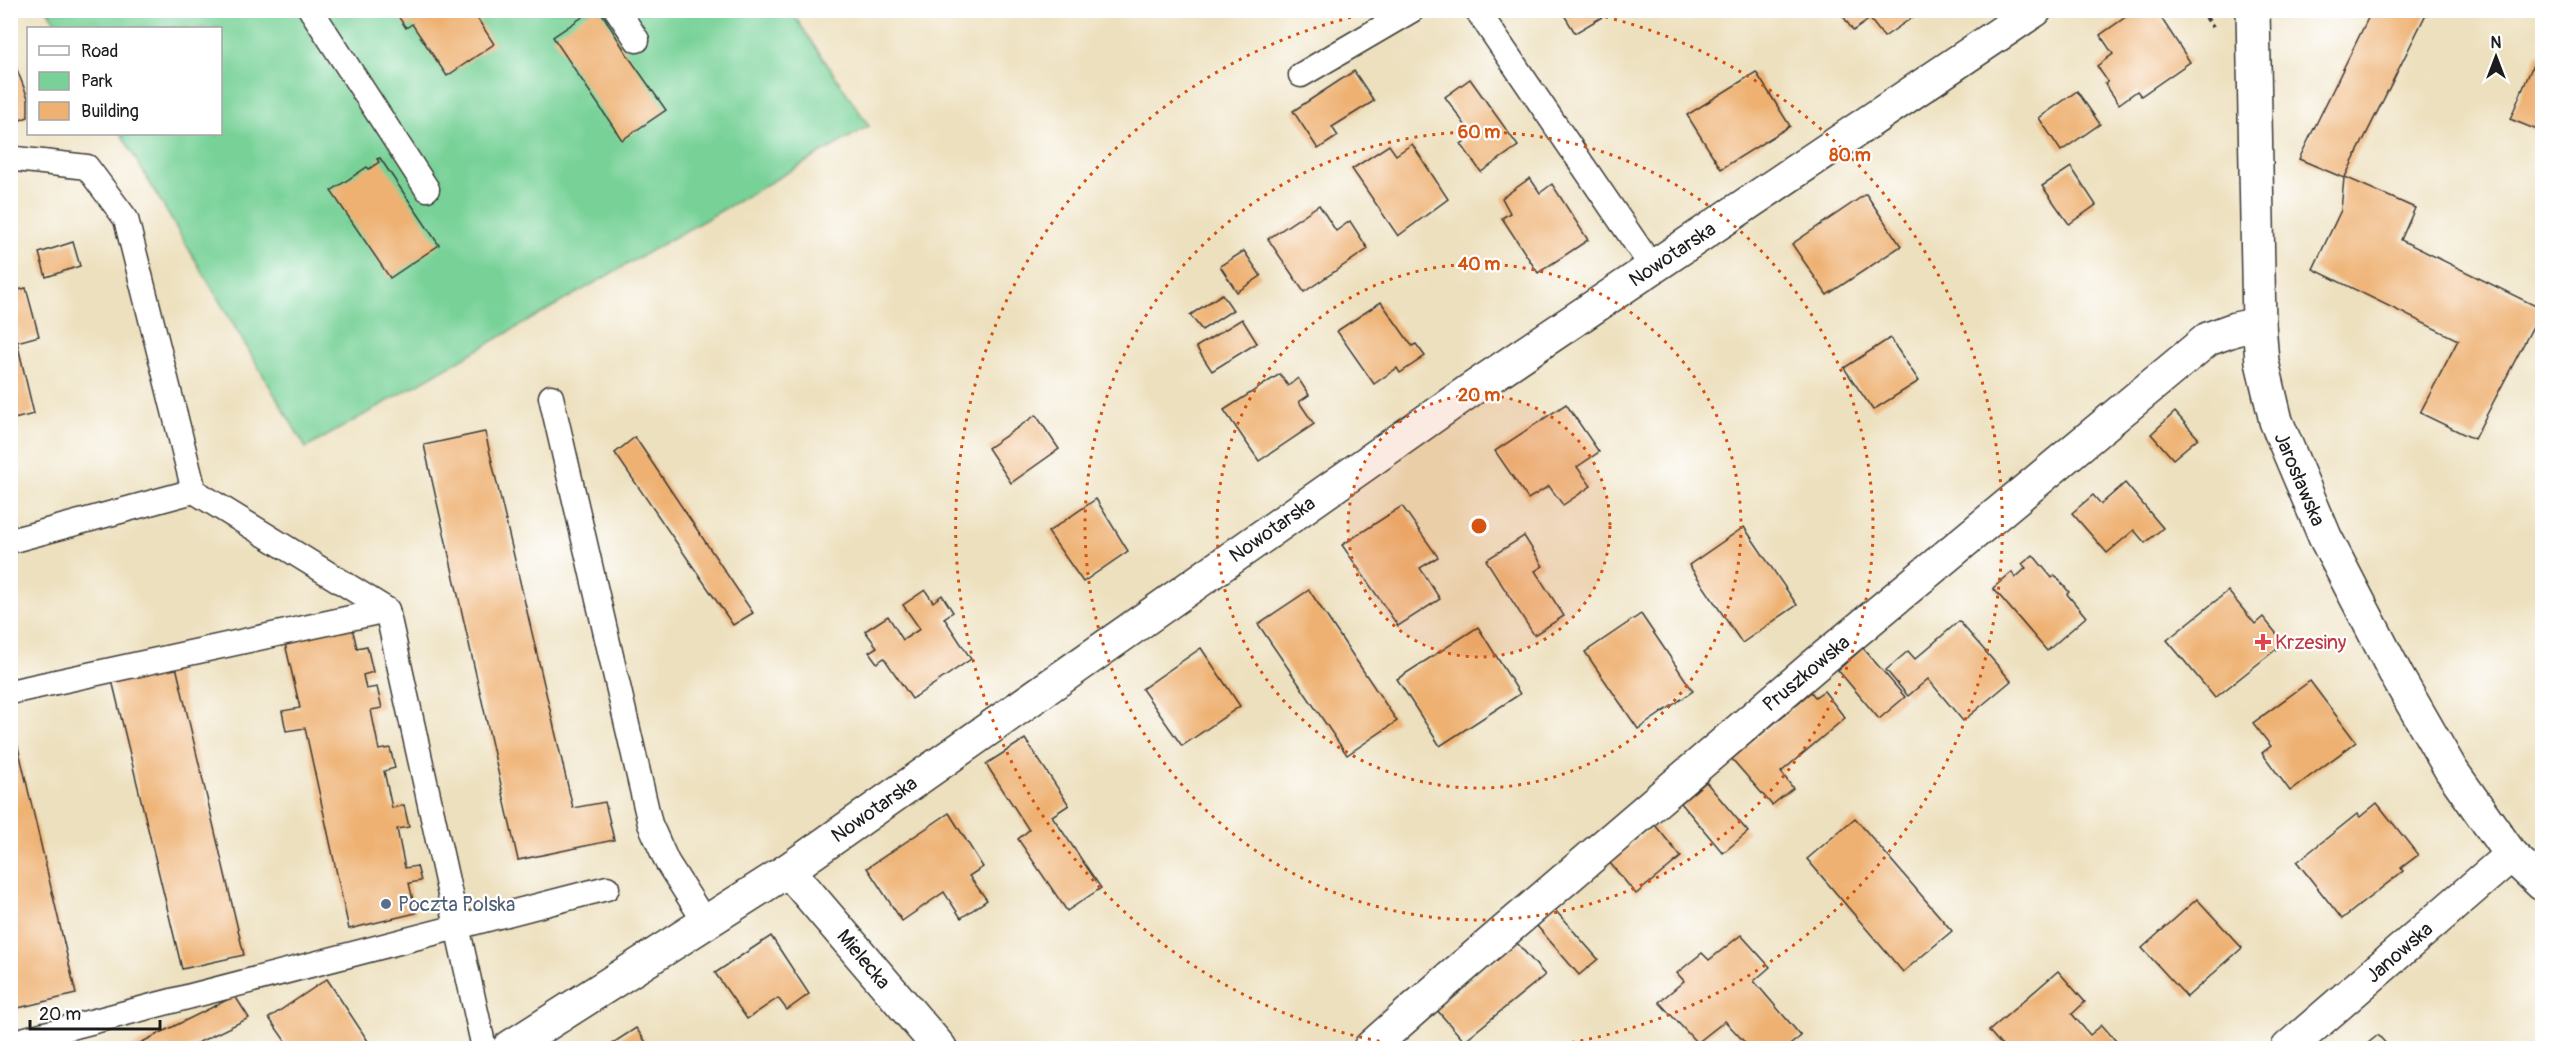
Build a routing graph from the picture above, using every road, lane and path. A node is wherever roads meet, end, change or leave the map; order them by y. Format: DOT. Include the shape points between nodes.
graph roads {
  1 [pos="310,10"];
  2 [pos="617,10"];
  3 [pos="1412,10"];
  4 [pos="1477,10"];
  5 [pos="2035,10"];
  6 [pos="2253,10"];
  7 [pos="638,40"];
  8 [pos="1301,75"];
  9 [pos="10,161"];
  10 [pos="427,189"];
  11 [pos="1652,267"];
  12 [pos="2259,324"];
  13 [pos="551,397"];
  14 [pos="194,491"];
  15 [pos="10,541"];
  16 [pos="387,610"];
  17 [pos="10,692"];
  18 [pos="2511,855"];
  19 [pos="788,870"];
  20 [pos="2542,884"];
  21 [pos="607,888"];
  22 [pos="705,922"];
  23 [pos="458,927"];
  24 [pos="10,1043"];
  25 [pos="484,1048"];
  26 [pos="509,1048"];
  27 [pos="940,1048"];
  28 [pos="1370,1048"];
  29 [pos="2288,1048"];
  1 -- 10 [label="lane"];
  2 -- 7 [label="lane"];
  3 -- 8 [label="lane"];
  4 -- 11 [label="lane"];
  5 -- 11 [label="street, Nowotarska"];
  6 -- 12 [label="street, Jarosławska"];
  9 -- 14 [label="lane" via="87,167 126,219"];
  11 -- 19 [label="street, Nowotarska" via="1472,388"];
  12 -- 18 [label="street, Jarosławska" via="2262,362 2276,421 2325,537 2451,770"];
  12 -- 28 [label="street, Pruszkowska" via="2208,339 1814,666"];
  13 -- 22 [label="lane" via="650,824 667,862"];
  14 -- 15 [label="lane"];
  14 -- 16 [label="lane"];
  16 -- 17 [label="lane"];
  16 -- 23 [label="lane"];
  18 -- 20 [label="street, Jarosławska"];
  18 -- 29 [label="street, Janowska"];
  19 -- 22 [label="street, Nowotarska"];
  19 -- 27 [label="street, Mielecka"];
  21 -- 23 [label="lane"];
  22 -- 26 [label="street, Nowotarska"];
  23 -- 24 [label="lane"];
  23 -- 25 [label="lane"];
}
